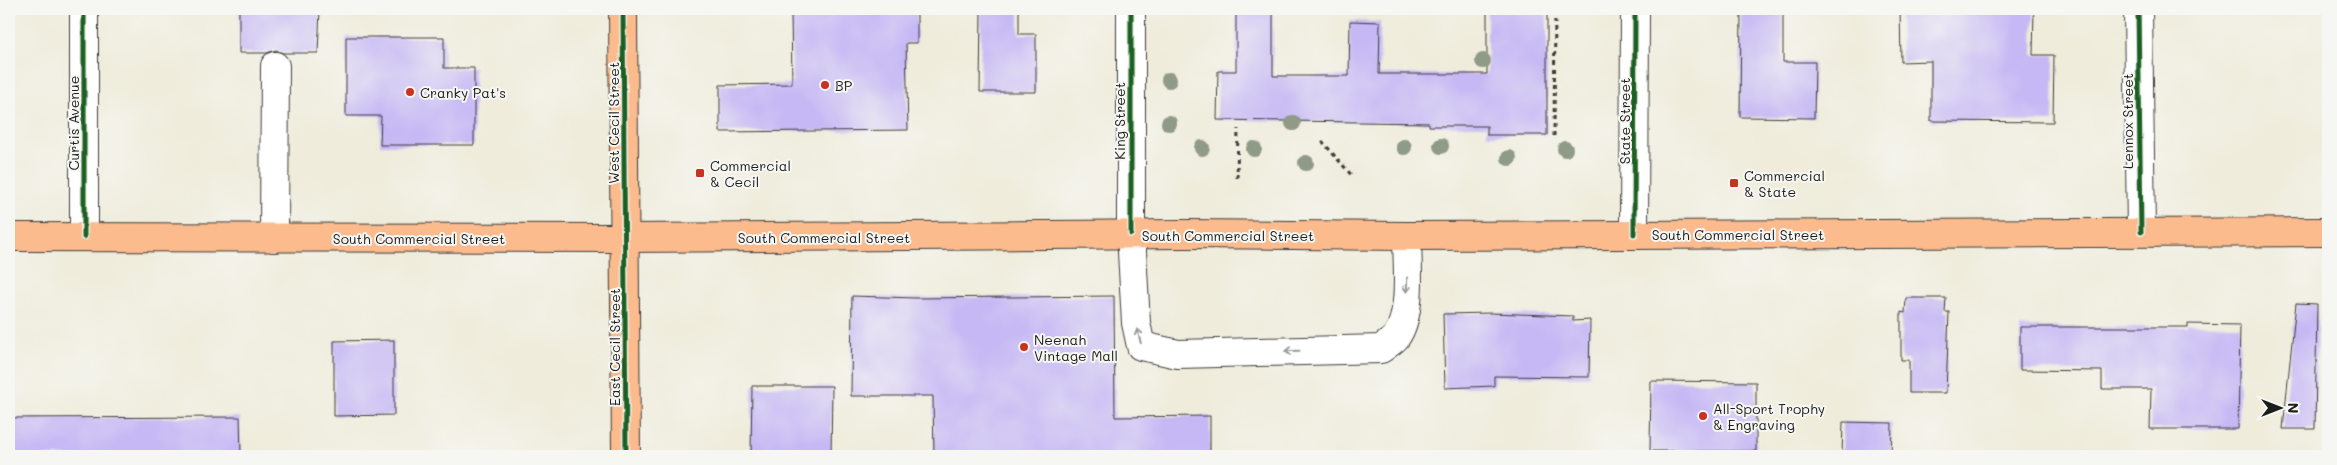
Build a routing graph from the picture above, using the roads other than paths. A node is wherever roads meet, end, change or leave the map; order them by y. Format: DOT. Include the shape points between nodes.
graph roads {
  1 [pos="84,9"];
  2 [pos="623,9"];
  3 [pos="1130,9"];
  4 [pos="1635,9"];
  5 [pos="2138,9"];
  6 [pos="275,66"];
  7 [pos="2141,232"];
  8 [pos="2328,232"];
  9 [pos="1131,234"];
  10 [pos="1634,234"];
  11 [pos="1407,236"];
  12 [pos="9,237"];
  13 [pos="84,237"];
  14 [pos="274,238"];
  15 [pos="625,238"];
  16 [pos="626,456"];
  1 -- 13 [label="street, Curtis Avenue"];
  2 -- 15 [label="main road, West Cecil Street"];
  3 -- 9 [label="street, King Street"];
  4 -- 10 [label="street, State Street"];
  5 -- 7 [label="street, Lennox Street"];
  6 -- 14 [label="street"];
  7 -- 8 [label="main road, South Commercial Street"];
  7 -- 10 [label="main road, South Commercial Street"];
  9 -- 11 [label="main road, South Commercial Street"];
  11 -- 9 [label="street, King Street, one-way" via="1404,319 1396,337 1381,349 1178,354 1141,346 1136,324"];
  9 -- 15 [label="main road, South Commercial Street"];
  10 -- 11 [label="main road, South Commercial Street"];
  12 -- 13 [label="main road, South Commercial Street"];
  13 -- 14 [label="main road, South Commercial Street"];
  14 -- 15 [label="main road, South Commercial Street"];
  15 -- 16 [label="main road, East Cecil Street"];
}
